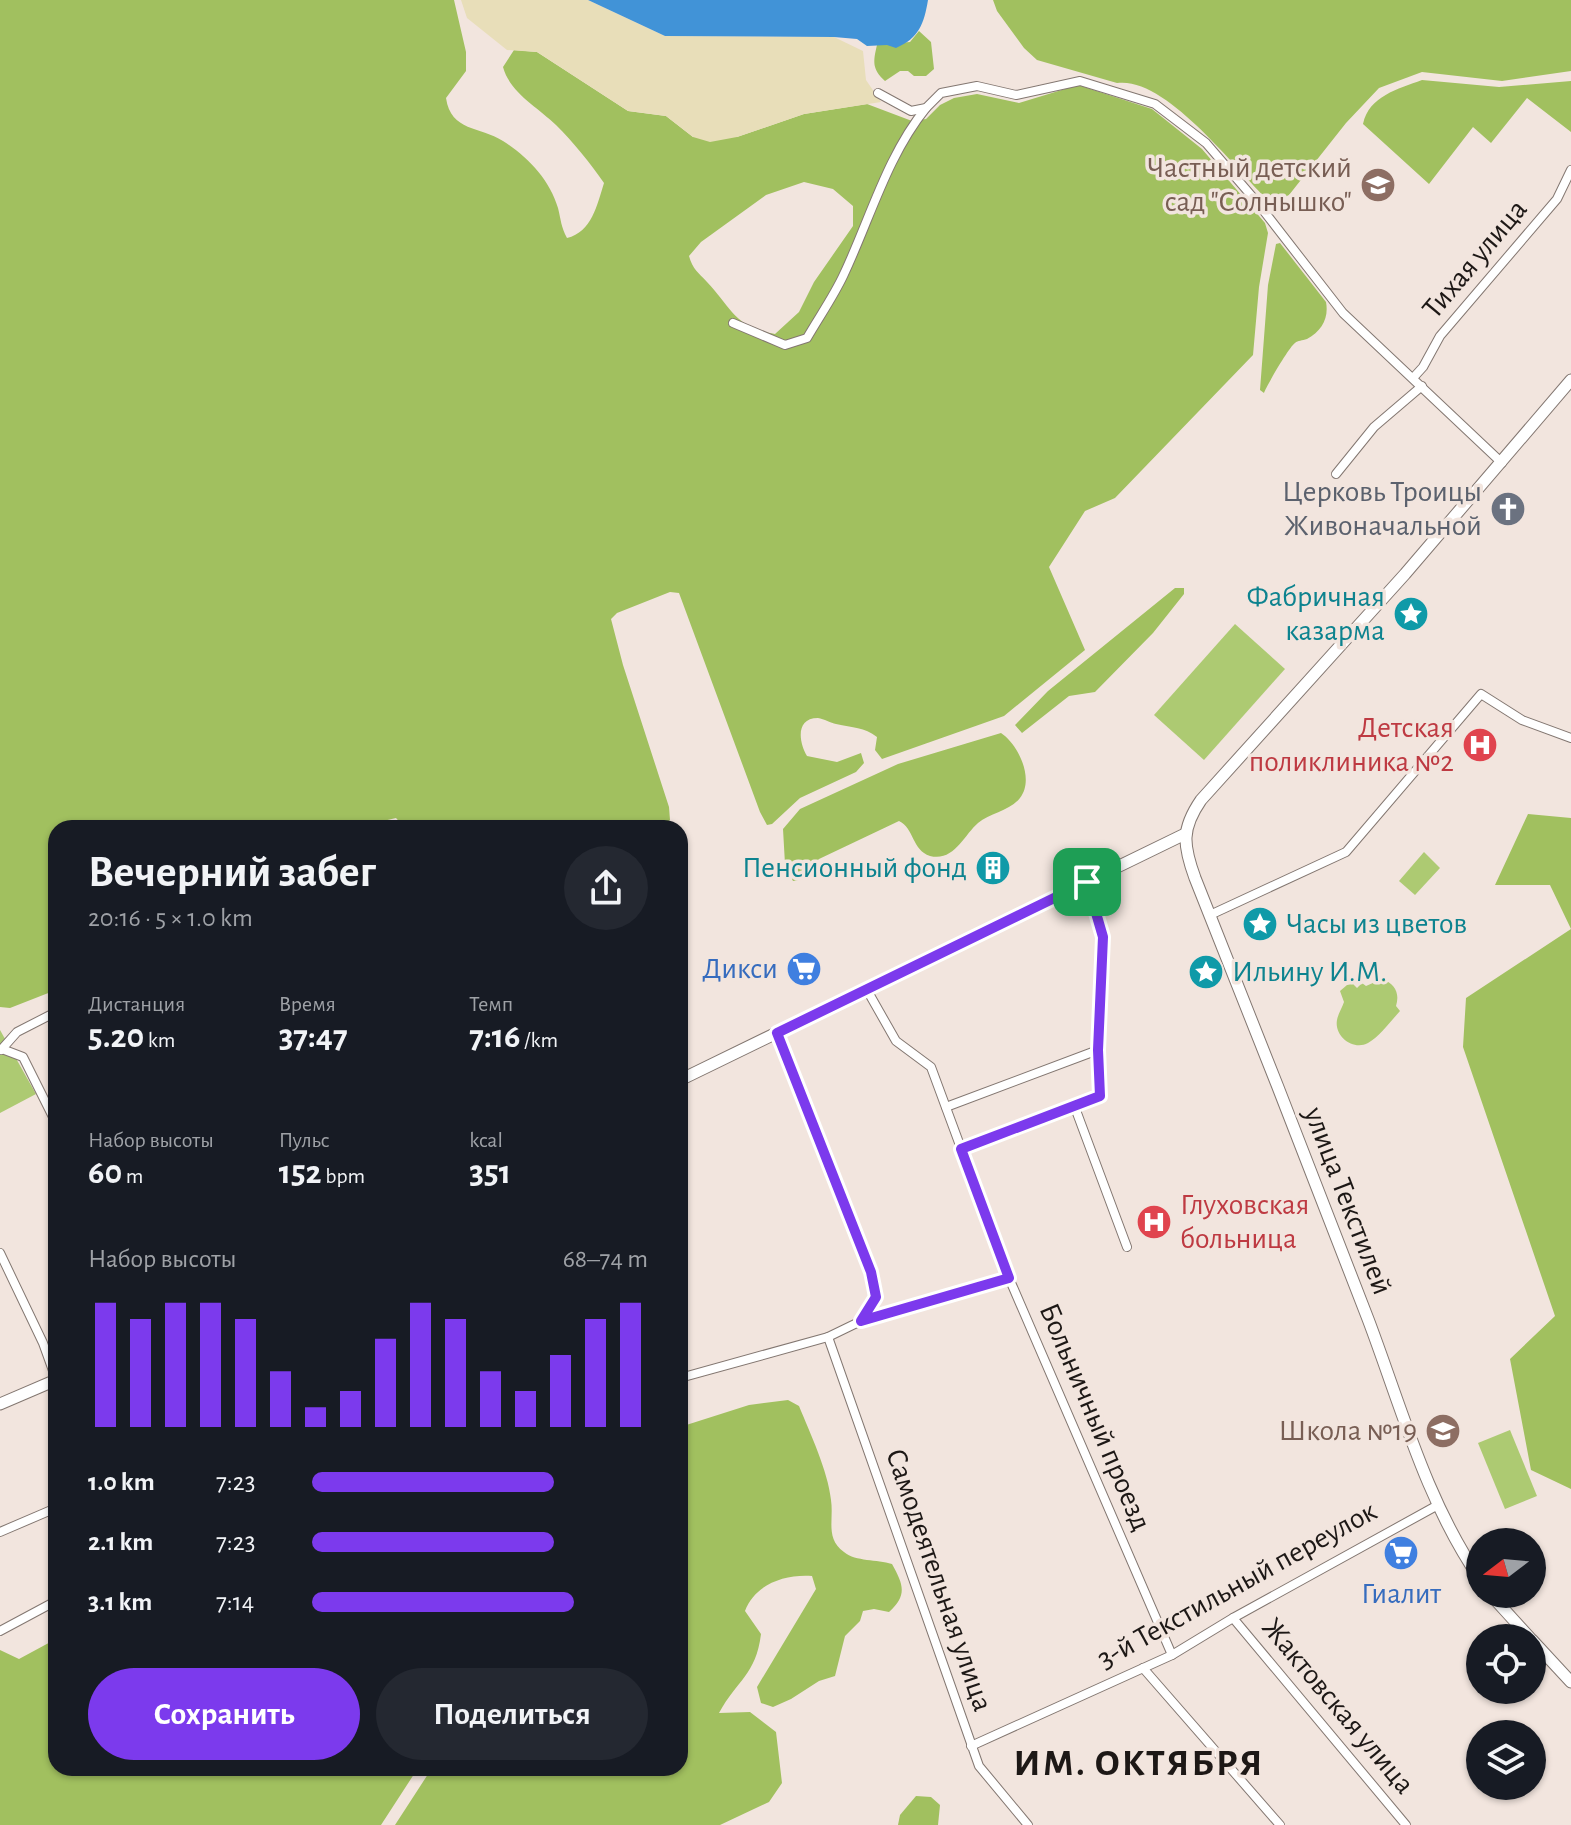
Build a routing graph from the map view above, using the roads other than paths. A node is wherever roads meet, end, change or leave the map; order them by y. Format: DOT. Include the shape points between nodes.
graph roads {
  1 [pos="878,93"];
  2 [pos="926,108"];
  3 [pos="1571,170"];
  4 [pos="733,323"];
  5 [pos="1413,378"];
  6 [pos="1571,380"];
  7 [pos="1422,386"];
  8 [pos="1566,393"];
  9 [pos="1502,463"];
  10 [pos="1336,474"];
  11 [pos="1571,738"];
  12 [pos="1185,834"];
  13 [pos="1087,882"];
  14 [pos="1210,915"];
  15 [pos="867,990"];
  16 [pos="48,1016"];
  17 [pos="777,1033"];
  18 [pos="1,1050"];
  19 [pos="1098,1050"];
  20 [pos="688,1076"];
  21 [pos="1074,1105"];
  22 [pos="48,1107"];
  23 [pos="946,1107"];
  24 [pos="961,1149"];
  25 [pos="1127,1247"];
  26 [pos="0,1253"];
  27 [pos="2,1264"];
  28 [pos="1009,1278"];
  29 [pos="861,1321"];
  30 [pos="828,1337"];
  31 [pos="48,1357"];
  32 [pos="688,1376"];
  33 [pos="48,1383"];
  34 [pos="0,1404"];
  35 [pos="1438,1505"];
  36 [pos="48,1511"];
  37 [pos="0,1532"];
  38 [pos="1466,1558"];
  39 [pos="48,1605"];
  40 [pos="1503,1608"];
  41 [pos="1233,1618"];
  42 [pos="1517,1624"];
  43 [pos="0,1631"];
  44 [pos="1172,1655"];
  45 [pos="1546,1655"];
  46 [pos="1143,1668"];
  47 [pos="1571,1682"];
  48 [pos="971,1746"];
  49 [pos="1028,1825"];
  50 [pos="1280,1825"];
  51 [pos="1406,1825"];
  1 -- 2 [label="street" via="911,111"];
  2 -- 4 [label="street" via="910,127 844,276 807,338 785,345"];
  2 -- 5 [label="street" via="941,93 977,86 1016,95 1080,81 1155,104 1206,143 1343,313"];
  3 -- 5 [label="street, Тихая улица" via="1557,199 1440,336"];
  5 -- 7 [label="street"];
  6 -- 8 [label="street"];
  7 -- 9 [label="street"];
  7 -- 10 [label="street" via="1374,427"];
  8 -- 9 [label="street"];
  9 -- 12 [label="street" via="1201,800"];
  11 -- 14 [label="street" via="1522,720 1481,694 1346,852"];
  12 -- 13 [label="street"];
  12 -- 14 [label="street, улица Текстилей" via="1190,864"];
  13 -- 15 [label="street"];
  13 -- 19 [label="street" via="1103,937"];
  14 -- 35 [label="street, улица Текстилей"];
  15 -- 17 [label="street"];
  15 -- 23 [label="street, Больничный проезд" via="896,1041 931,1067"];
  16 -- 18 [label="street" via="17,1032"];
  17 -- 20 [label="street"];
  17 -- 29 [label="street" via="871,1272 876,1297"];
  18 -- 22 [label="street" via="23,1057"];
  19 -- 21 [label="street" via="1100,1096"];
  19 -- 23 [label="street"];
  21 -- 24 [label="street"];
  21 -- 25 [label="street"];
  23 -- 24 [label="street, Больничный проезд"];
  24 -- 28 [label="street, Больничный проезд"];
  26 -- 27 [label="street"];
  27 -- 31 [label="street"];
  28 -- 29 [label="street"];
  28 -- 44 [label="street, Больничный проезд"];
  29 -- 30 [label="street"];
  30 -- 32 [label="street"];
  30 -- 48 [label="street, Самодеятельная улица"];
  33 -- 34 [label="street"];
  35 -- 38 [label="street, улица Текстилей"];
  35 -- 41 [label="street, 3-й Текстильный переулок"];
  36 -- 37 [label="street"];
  39 -- 43 [label="street"];
  40 -- 42 [label="street"];
  41 -- 44 [label="street, 3-й Текстильный переулок"];
  41 -- 51 [label="street, Жактовская улица"];
  44 -- 46 [label="street, 3-й Текстильный переулок"];
  45 -- 47 [label="street"];
  46 -- 48 [label="street, 3-й Текстильный переулок"];
  46 -- 50 [label="street"];
  48 -- 49 [label="street, Самодеятельная улица" via="979,1766"];
}
